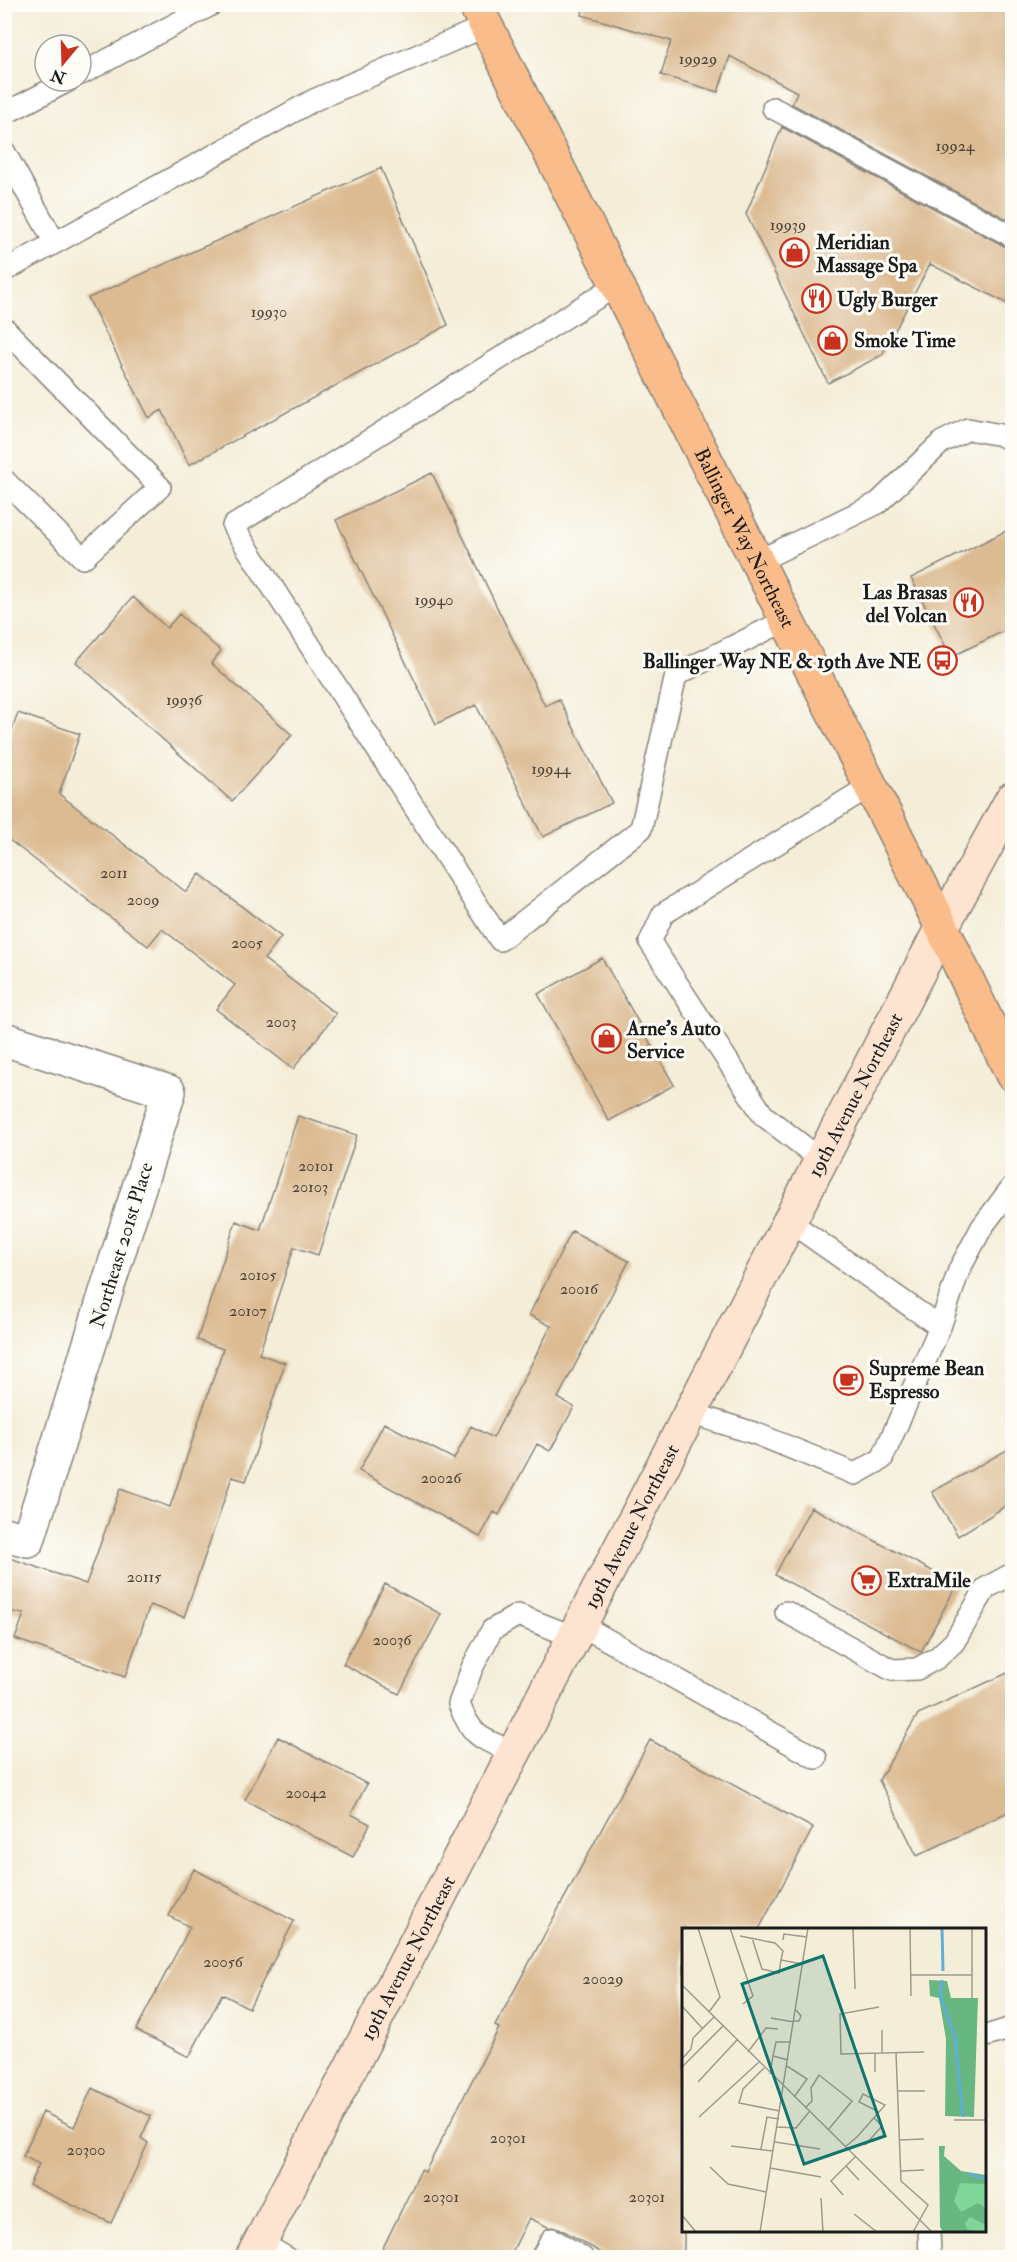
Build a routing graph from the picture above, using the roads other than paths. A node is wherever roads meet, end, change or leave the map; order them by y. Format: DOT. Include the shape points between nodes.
graph roads {
  1 [pos="213,4"];
  2 [pos="480,15"];
  3 [pos="93,68"];
  4 [pos="45,93"];
  5 [pos="773,108"];
  6 [pos="4,114"];
  7 [pos="4,151"];
  8 [pos="1012,236"];
  9 [pos="55,243"];
  10 [pos="4,271"];
  11 [pos="617,285"];
  12 [pos="4,328"];
  13 [pos="1012,441"];
  14 [pos="4,480"];
  15 [pos="756,562"];
  16 [pos="786,620"];
  17 [pos="870,786"];
  18 [pos="1012,799"];
  19 [pos="942,927"];
  20 [pos="4,1039"];
  21 [pos="1012,1074"];
  22 [pos="821,1160"];
  23 [pos="1012,1187"];
  24 [pos="789,1221"];
  25 [pos="940,1327"];
  26 [pos="690,1413"];
  27 [pos="4,1534"];
  28 [pos="1012,1574"];
  29 [pos="786,1612"];
  30 [pos="577,1631"];
  31 [pos="514,1752"];
  32 [pos="816,1758"];
  33 [pos="1012,2028"];
  34 [pos="987,2036"];
  35 [pos="929,2232"];
  36 [pos="267,2252"];
  37 [pos="542,2258"];
  38 [pos="583,2258"];
  39 [pos="930,2258"];
  1 -- 3 [label="lane"];
  2 -- 9 [label="lane" via="314,100"];
  2 -- 11 [label="main road, Ballinger Way Northeast"];
  4 -- 6 [label="lane"];
  5 -- 8 [label="lane"];
  7 -- 9 [label="lane"];
  9 -- 10 [label="lane"];
  11 -- 15 [label="main road, Ballinger Way Northeast"];
  11 -- 16 [label="lane" via="233,526 500,940 641,829 676,675"];
  12 -- 14 [label="lane" via="160,487 83,558"];
  13 -- 15 [label="lane" via="968,429 942,442 878,503"];
  15 -- 16 [label="main road, Ballinger Way Northeast"];
  16 -- 17 [label="main road, Ballinger Way Northeast"];
  17 -- 19 [label="main road, Ballinger Way Northeast"];
  17 -- 22 [label="lane" via="663,914 650,942 763,1115"];
  18 -- 19 [label="street, 19th Avenue Northeast"];
  19 -- 21 [label="main road, Ballinger Way Northeast"];
  19 -- 22 [label="street, 19th Avenue Northeast"];
  20 -- 27 [label="street, Northeast 201st Place" via="169,1092 28,1540"];
  22 -- 24 [label="street, 19th Avenue Northeast"];
  23 -- 25 [label="lane" via="982,1227 964,1262"];
  24 -- 25 [label="lane"];
  24 -- 26 [label="street, 19th Avenue Northeast"];
  25 -- 26 [label="lane" via="882,1460 855,1474 757,1434"];
  26 -- 30 [label="street, 19th Avenue Northeast"];
  28 -- 29 [label="lane" via="986,1588 954,1642 917,1669 892,1670"];
  30 -- 31 [label="street, 19th Avenue Northeast"];
  30 -- 31 [label="lane" via="518,1615 492,1630 472,1668 459,1704 466,1724 481,1739"];
  30 -- 32 [label="lane"];
  31 -- 36 [label="street, 19th Avenue Northeast"];
  33 -- 34 [label="lane"];
  35 -- 39 [label="lane"];
  37 -- 38 [label="lane" via="552,2239"];
}
